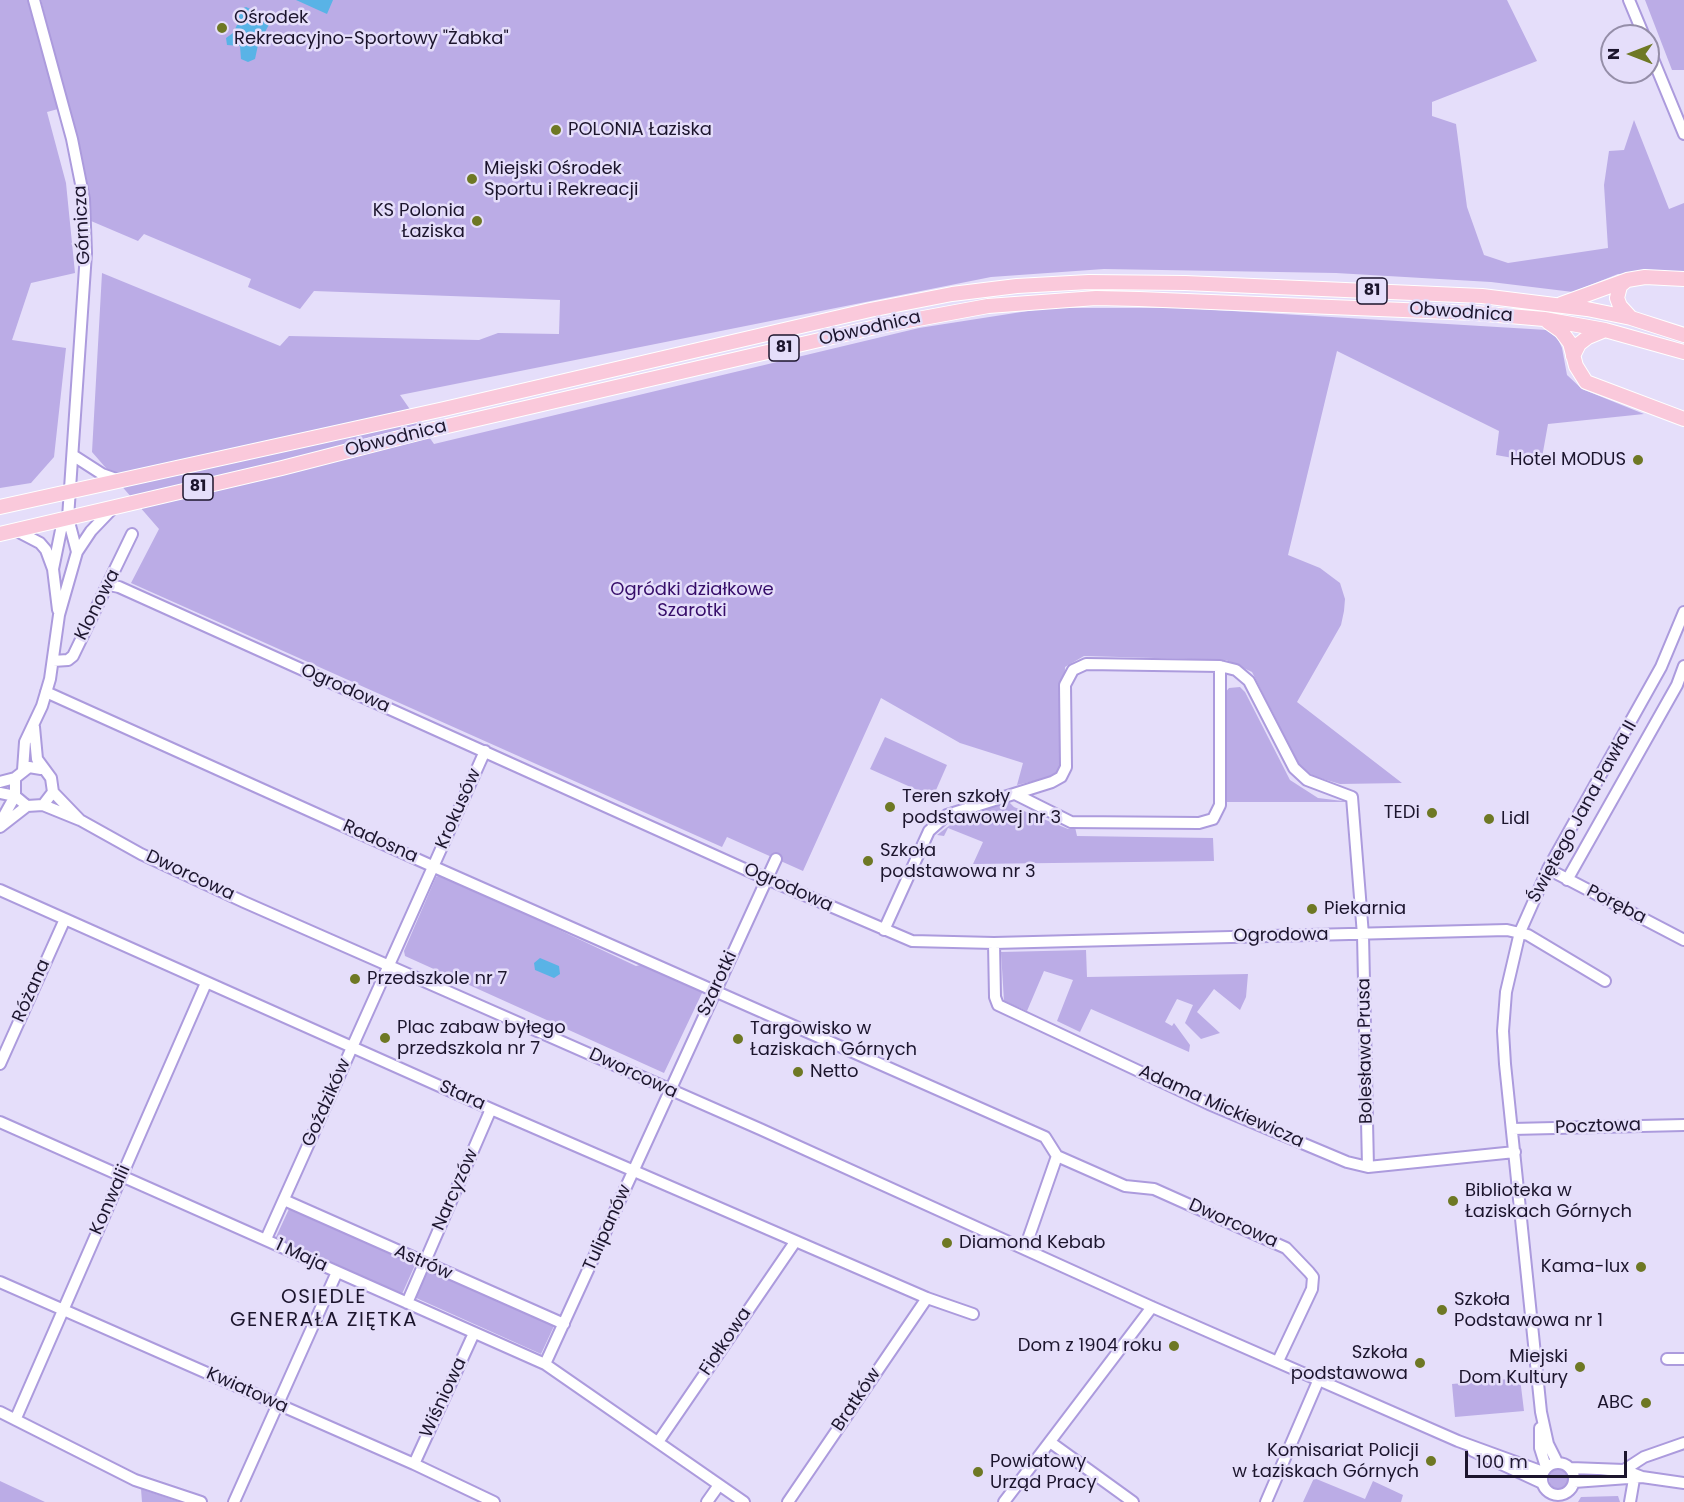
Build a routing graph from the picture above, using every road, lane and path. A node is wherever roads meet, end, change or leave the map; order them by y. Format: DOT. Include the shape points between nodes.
graph roads {
  1 [pos="34,0"];
  2 [pos="1629,0"];
  3 [pos="1639,24"];
  4 [pos="1660,75"];
  5 [pos="1684,134"];
  6 [pos="1684,279"];
  7 [pos="1628,280"];
  8 [pos="1559,304"];
  9 [pos="1630,318"];
  10 [pos="1544,320"];
  11 [pos="1605,330"];
  12 [pos="1684,335"];
  13 [pos="1684,352"];
  14 [pos="1573,356"];
  15 [pos="1684,419"];
  16 [pos="74,456"];
  17 [pos="119,480"];
  18 [pos="69,492"];
  19 [pos="0,507"];
  20 [pos="115,507"];
  21 [pos="68,518"];
  22 [pos="15,530"];
  23 [pos="0,534"];
  24 [pos="132,534"];
  25 [pos="77,552"];
  26 [pos="53,569"];
  27 [pos="109,585"];
  28 [pos="1684,612"];
  29 [pos="59,615"];
  30 [pos="53,661"];
  31 [pos="1220,666"];
  32 [pos="1684,666"];
  33 [pos="46,692"];
  34 [pos="34,726"];
  35 [pos="485,751"];
  36 [pos="41,769"];
  37 [pos="19,774"];
  38 [pos="0,782"];
  39 [pos="53,792"];
  40 [pos="0,793"];
  41 [pos="1015,794"];
  42 [pos="15,796"];
  43 [pos="43,805"];
  44 [pos="27,806"];
  45 [pos="81,820"];
  46 [pos="0,825"];
  47 [pos="776,859"];
  48 [pos="433,866"];
  49 [pos="1548,869"];
  50 [pos="767,878"];
  51 [pos="1567,880"];
  52 [pos="0,890"];
  53 [pos="65,919"];
  54 [pos="884,930"];
  55 [pos="1520,932"];
  56 [pos="1363,934"];
  57 [pos="1684,940"];
  58 [pos="994,943"];
  59 [pos="389,966"];
  60 [pos="1605,981"];
  61 [pos="206,983"];
  62 [pos="715,991"];
  63 [pos="351,1047"];
  64 [pos="0,1064"];
  65 [pos="669,1091"];
  66 [pos="491,1109"];
  67 [pos="0,1122"];
  68 [pos="1684,1125"];
  69 [pos="1512,1129"];
  70 [pos="1515,1152"];
  71 [pos="1057,1156"];
  72 [pos="1368,1167"];
  73 [pos="633,1171"];
  74 [pos="122,1176"];
  75 [pos="284,1200"];
  76 [pos="266,1239"];
  77 [pos="795,1242"];
  78 [pos="1025,1248"];
  79 [pos="424,1264"];
  80 [pos="337,1272"];
  81 [pos="0,1282"];
  82 [pos="927,1298"];
  83 [pos="407,1303"];
  84 [pos="1152,1307"];
  85 [pos="63,1310"];
  86 [pos="973,1314"];
  87 [pos="564,1324"];
  88 [pos="474,1332"];
  89 [pos="1667,1359"];
  90 [pos="1684,1359"];
  91 [pos="1278,1361"];
  92 [pos="545,1364"];
  93 [pos="1319,1379"];
  94 [pos="278,1404"];
  95 [pos="0,1412"];
  96 [pos="1541,1412"];
  97 [pos="16,1418"];
  98 [pos="1458,1441"];
  99 [pos="658,1442"];
  100 [pos="1050,1442"];
  101 [pos="1684,1443"];
  102 [pos="1540,1448"];
  103 [pos="1557,1462"];
  104 [pos="1522,1463"];
  105 [pos="414,1464"];
  106 [pos="1571,1468"];
  107 [pos="1624,1470"];
  108 [pos="1544,1478"];
  109 [pos="1638,1478"];
  110 [pos="1574,1482"];
  111 [pos="1684,1483"];
  112 [pos="719,1485"];
  113 [pos="1559,1498"];
  114 [pos="1129,1501"];
  115 [pos="201,1502"];
  116 [pos="234,1502"];
  117 [pos="494,1502"];
  118 [pos="707,1502"];
  119 [pos="744,1502"];
  120 [pos="788,1502"];
  121 [pos="1004,1502"];
  122 [pos="1266,1502"];
  123 [pos="1547,1502"];
  124 [pos="1630,1502"];
  1 -- 16 [label="street, Górnicza" via="84,199 86,253"];
  2 -- 3 [label="street"];
  4 -- 5 [label="street"];
  6 -- 7 [label="main road"];
  7 -- 8 [label="main road"];
  7 -- 9 [label="main road" via="1620,286 1617,298"];
  8 -- 9 [label="main road, Obwodnica / 81"];
  8 -- 17 [label="main road, Obwodnica / 81" via="1482,296 1185,283 1017,286 870,310 434,412"];
  9 -- 12 [label="main road, Obwodnica / 81"];
  10 -- 11 [label="main road, Obwodnica / 81"];
  10 -- 14 [label="main road" via="1561,331"];
  10 -- 20 [label="main road, Obwodnica / 81" via="1453,312 1139,299 988,306 880,326"];
  11 -- 13 [label="main road, Obwodnica / 81"];
  11 -- 14 [label="main road" via="1579,344"];
  14 -- 15 [label="main road" via="1586,382"];
  16 -- 17 [label="street"];
  16 -- 18 [label="street, Górnicza"];
  17 -- 18 [label="main road, Obwodnica / 81"];
  18 -- 19 [label="main road, Obwodnica / 81"];
  18 -- 21 [label="street, Górnicza"];
  20 -- 21 [label="main road, Obwodnica / 81"];
  20 -- 25 [label="street"];
  21 -- 22 [label="main road, Obwodnica / 81"];
  21 -- 25 [label="street"];
  21 -- 26 [label="street" via="61,530"];
  22 -- 23 [label="main road, Obwodnica / 81"];
  22 -- 26 [label="street" via="42,545"];
  24 -- 27 [label="street, Klonowa"];
  25 -- 29 [label="street"];
  26 -- 29 [label="street"];
  27 -- 30 [label="street, Klonowa" via="73,656"];
  27 -- 35 [label="street, Ogrodowa"];
  28 -- 49 [label="street, Świętego Jana Pawła II" via="1656,677"];
  29 -- 30 [label="street"];
  30 -- 33 [label="street"];
  31 -- 41 [label="street" via="1086,664 1073,670 1065,685 1066,767 1061,777 1052,782"];
  31 -- 41 [label="street" via="1220,805 1213,819 1199,823 1071,822"];
  31 -- 56 [label="street, Bolesława Prusa" via="1236,670 1249,681 1293,768 1307,780 1352,797"];
  32 -- 51 [label="street, Świętego Jana Pawła II"];
  33 -- 34 [label="street"];
  33 -- 48 [label="street, Radosna"];
  34 -- 36 [label="street" via="35,752"];
  34 -- 37 [label="street" via="25,742"];
  35 -- 48 [label="street, Krokusów"];
  35 -- 50 [label="street, Ogrodowa"];
  36 -- 37 [label="street" via="35,767"];
  36 -- 39 [label="street" via="51,778"];
  37 -- 38 [label="street"];
  37 -- 42 [label="street"];
  39 -- 43 [label="street"];
  39 -- 45 [label="street, Dworcowa"];
  40 -- 42 [label="street"];
  41 -- 54 [label="street" via="947,815 929,831"];
  42 -- 44 [label="street"];
  42 -- 46 [label="street"];
  43 -- 44 [label="street"];
  43 -- 45 [label="street, Dworcowa"];
  44 -- 46 [label="street"];
  45 -- 59 [label="street, Dworcowa" via="166,866"];
  47 -- 50 [label="street, Szarotki"];
  48 -- 59 [label="street, Krokusów"];
  48 -- 62 [label="street, Radosna"];
  49 -- 51 [label="street, Poręba"];
  49 -- 55 [label="street, Świętego Jana Pawła II"];
  50 -- 54 [label="street, Ogrodowa"];
  50 -- 62 [label="street, Szarotki"];
  51 -- 57 [label="street, Poręba"];
  52 -- 53 [label="street, Stara"];
  53 -- 61 [label="street, Stara"];
  53 -- 64 [label="street, Różana"];
  54 -- 58 [label="street, Ogrodowa" via="918,942"];
  55 -- 56 [label="street, Ogrodowa"];
  55 -- 60 [label="street"];
  55 -- 69 [label="street, Świętego Jana Pawła II" via="1506,992 1503,1031"];
  56 -- 58 [label="street, Ogrodowa"];
  56 -- 72 [label="street, Bolesława Prusa"];
  58 -- 72 [label="street, Adama Mickiewicza" via="998,1005 1209,1104 1347,1162"];
  59 -- 63 [label="street, Goździków"];
  59 -- 65 [label="street, Dworcowa"];
  61 -- 63 [label="street, Stara"];
  61 -- 74 [label="street, Konwalii"];
  62 -- 65 [label="street, Szarotki"];
  62 -- 71 [label="street, Dworcowa" via="1045,1137"];
  63 -- 66 [label="street, Stara"];
  63 -- 75 [label="street, Goździków"];
  65 -- 73 [label="street, Tulipanów"];
  65 -- 78 [label="street, Dworcowa"];
  66 -- 73 [label="street, Stara"];
  66 -- 79 [label="street, Narcyzów"];
  67 -- 74 [label="street, 1 Maja"];
  68 -- 69 [label="street, Pocztowa"];
  69 -- 70 [label="street, Świętego Jana Pawła II"];
  70 -- 72 [label="street, Adama Mickiewicza"];
  70 -- 96 [label="street, Świętego Jana Pawła II"];
  71 -- 78 [label="street"];
  71 -- 91 [label="street, Dworcowa" via="1125,1186 1154,1188 1286,1248 1302,1261 1312,1277 1312,1289"];
  73 -- 77 [label="street, Stara"];
  73 -- 87 [label="street, Tulipanów"];
  74 -- 76 [label="street, 1 Maja"];
  74 -- 85 [label="street, Konwalii"];
  75 -- 76 [label="street, Goździków"];
  75 -- 79 [label="street, Astrów"];
  76 -- 80 [label="street, 1 Maja"];
  77 -- 82 [label="street, Stara"];
  77 -- 99 [label="street, Fiołkowa"];
  78 -- 84 [label="street, Dworcowa"];
  79 -- 83 [label="street, Narcyzów"];
  79 -- 87 [label="street, Astrów"];
  80 -- 83 [label="street, 1 Maja"];
  80 -- 94 [label="street"];
  81 -- 85 [label="street, Kwiatowa"];
  82 -- 86 [label="street, Stara"];
  82 -- 120 [label="street, Bratków"];
  83 -- 88 [label="street, 1 Maja"];
  84 -- 91 [label="street, Dworcowa"];
  84 -- 100 [label="street" via="1089,1383"];
  85 -- 94 [label="street, Kwiatowa"];
  85 -- 97 [label="street, Konwalii"];
  87 -- 92 [label="street, Tulipanów"];
  88 -- 92 [label="street, 1 Maja"];
  88 -- 105 [label="street, Wiśniowa"];
  89 -- 90 [label="street"];
  91 -- 93 [label="street, Dworcowa"];
  92 -- 99 [label="street, 1 Maja"];
  93 -- 98 [label="street, Dworcowa"];
  93 -- 122 [label="street"];
  94 -- 105 [label="street, Kwiatowa"];
  94 -- 116 [label="street"];
  95 -- 97 [label="street"];
  96 -- 102 [label="street, Świętego Jana Pawła II"];
  96 -- 103 [label="street, Świętego Jana Pawła II" via="1548,1444"];
  97 -- 115 [label="street" via="135,1480"];
  98 -- 104 [label="street, Dworcowa"];
  98 -- 108 [label="street, Dworcowa" via="1476,1453"];
  99 -- 112 [label="street, 1 Maja"];
  100 -- 114 [label="street"];
  100 -- 121 [label="street"];
  101 -- 107 [label="street" via="1644,1457"];
  102 -- 104 [label="street"];
  102 -- 108 [label="street, Świętego Jana Pawła II"];
  103 -- 106 [label="street"];
  103 -- 108 [label="street"];
  104 -- 108 [label="street, Dworcowa"];
  105 -- 117 [label="street, Kwiatowa"];
  106 -- 107 [label="street"];
  106 -- 110 [label="street"];
  107 -- 109 [label="street"];
  108 -- 113 [label="street"];
  108 -- 123 [label="street, Świętego Jana Pawła II"];
  109 -- 110 [label="street"];
  109 -- 111 [label="street"];
  109 -- 124 [label="street"];
  110 -- 113 [label="street"];
  112 -- 118 [label="street"];
  112 -- 119 [label="street, 1 Maja"];
}
